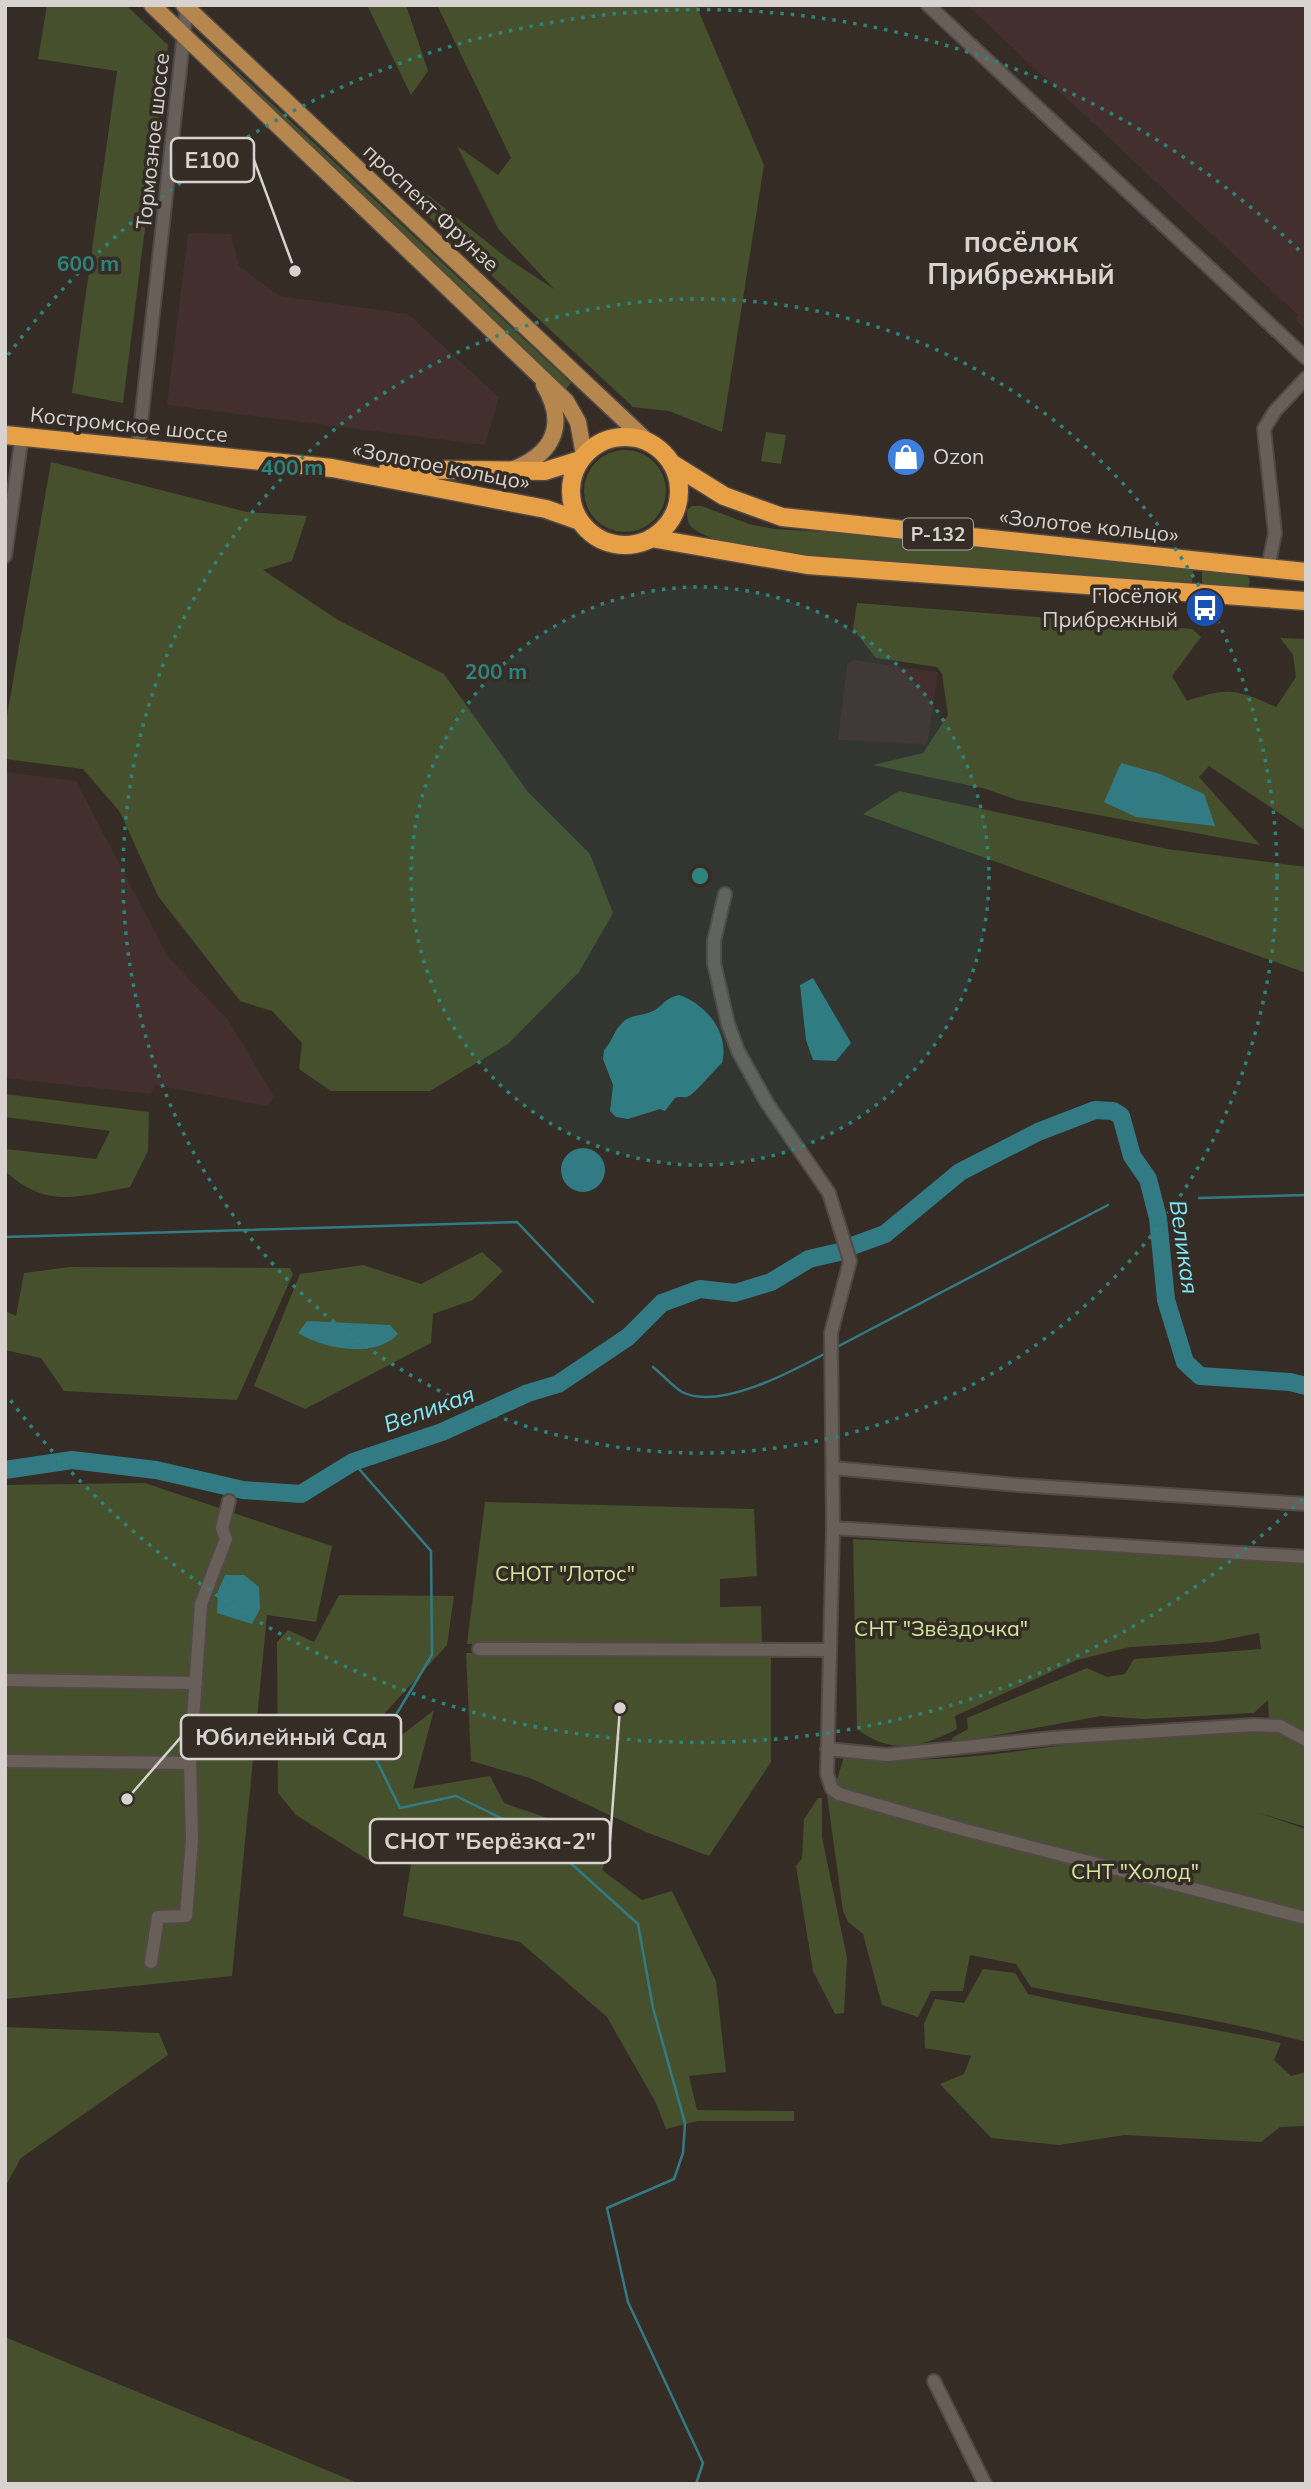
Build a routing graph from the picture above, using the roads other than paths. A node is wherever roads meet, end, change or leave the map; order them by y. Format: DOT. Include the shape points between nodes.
graph roads {
  1 [pos="152,5"];
  2 [pos="928,5"];
  3 [pos="186,6"];
  4 [pos="184,37"];
  5 [pos="1306,358"];
  6 [pos="534,372"];
  7 [pos="1306,378"];
  8 [pos="14,435"];
  9 [pos="649,443"];
  10 [pos="138,449"];
  11 [pos="582,457"];
  12 [pos="671,463"];
  13 [pos="332,468"];
  14 [pos="510,470"];
  15 [pos="580,521"];
  16 [pos="651,538"];
  17 [pos="5,556"];
  18 [pos="1268,568"];
  19 [pos="1306,572"];
  20 [pos="1263,598"];
  21 [pos="1306,601"];
  22 [pos="725,894"];
  23 [pos="833,1468"];
  24 [pos="229,1501"];
  25 [pos="1306,1504"];
  26 [pos="833,1528"];
  27 [pos="1306,1557"];
  28 [pos="480,1649"];
  29 [pos="829,1650"];
  30 [pos="5,1680"];
  31 [pos="196,1683"];
  32 [pos="1306,1740"];
  33 [pos="827,1749"];
  34 [pos="5,1760"];
  35 [pos="190,1763"];
  36 [pos="1306,1918"];
  37 [pos="151,1962"];
  38 [pos="934,2381"];
  39 [pos="985,2484"];
  1 -- 4 [label="main road"];
  2 -- 5 [label="street"];
  3 -- 4 [label="street, Тормозное шоссе"];
  3 -- 9 [label="main road, проспект Фрунзе"];
  4 -- 6 [label="main road"];
  4 -- 10 [label="street, Тормозное шоссе"];
  6 -- 11 [label="main road" via="574,412 581,431"];
  6 -- 14 [label="main road" via="551,399 554,431 539,457"];
  7 -- 18 [label="street" via="1264,429 1275,533"];
  8 -- 10 [label="highway, Костромское шоссе / Р-132"];
  8 -- 17 [label="street"];
  9 -- 11 [label="highway, «Золотое кольцо» / Р-132" via="617,438 601,442"];
  9 -- 12 [label="highway, «Золотое кольцо» / Р-132"];
  10 -- 13 [label="highway, Костромское шоссе / Р-132"];
  11 -- 14 [label="highway, «Золотое кольцо» / Р-132" via="556,469"];
  11 -- 15 [label="highway" via="571,491"];
  12 -- 16 [label="highway" via="679,488 677,505 665,527"];
  12 -- 18 [label="highway, «Золотое кольцо» / Р-132" via="724,496 791,518"];
  13 -- 14 [label="highway, «Золотое кольцо» / Р-132"];
  13 -- 15 [label="highway, «Золотое кольцо» / Р-132" via="546,509"];
  15 -- 16 [label="highway, «Золотое кольцо» / Р-132" via="611,543 635,544"];
  16 -- 20 [label="highway, «Золотое кольцо» / Р-132" via="794,564"];
  18 -- 19 [label="highway, «Золотое кольцо» / Р-132"];
  18 -- 20 [label="highway"];
  20 -- 21 [label="highway, Р-132"];
  22 -- 23 [label="street" via="714,962 728,1024 767,1103 823,1182 848,1254 849,1267 831,1333"];
  23 -- 25 [label="street"];
  23 -- 26 [label="street"];
  24 -- 31 [label="street" via="222,1528 226,1539 201,1604"];
  26 -- 27 [label="street"];
  26 -- 29 [label="street"];
  28 -- 29 [label="street"];
  29 -- 33 [label="street"];
  30 -- 31 [label="street"];
  31 -- 35 [label="street"];
  32 -- 33 [label="street" via="1280,1726 1253,1725 887,1755"];
  33 -- 36 [label="street" via="828,1782 839,1794"];
  34 -- 35 [label="street"];
  35 -- 37 [label="street" via="192,1840 186,1916 158,1917"];
  38 -- 39 [label="street"];
}
